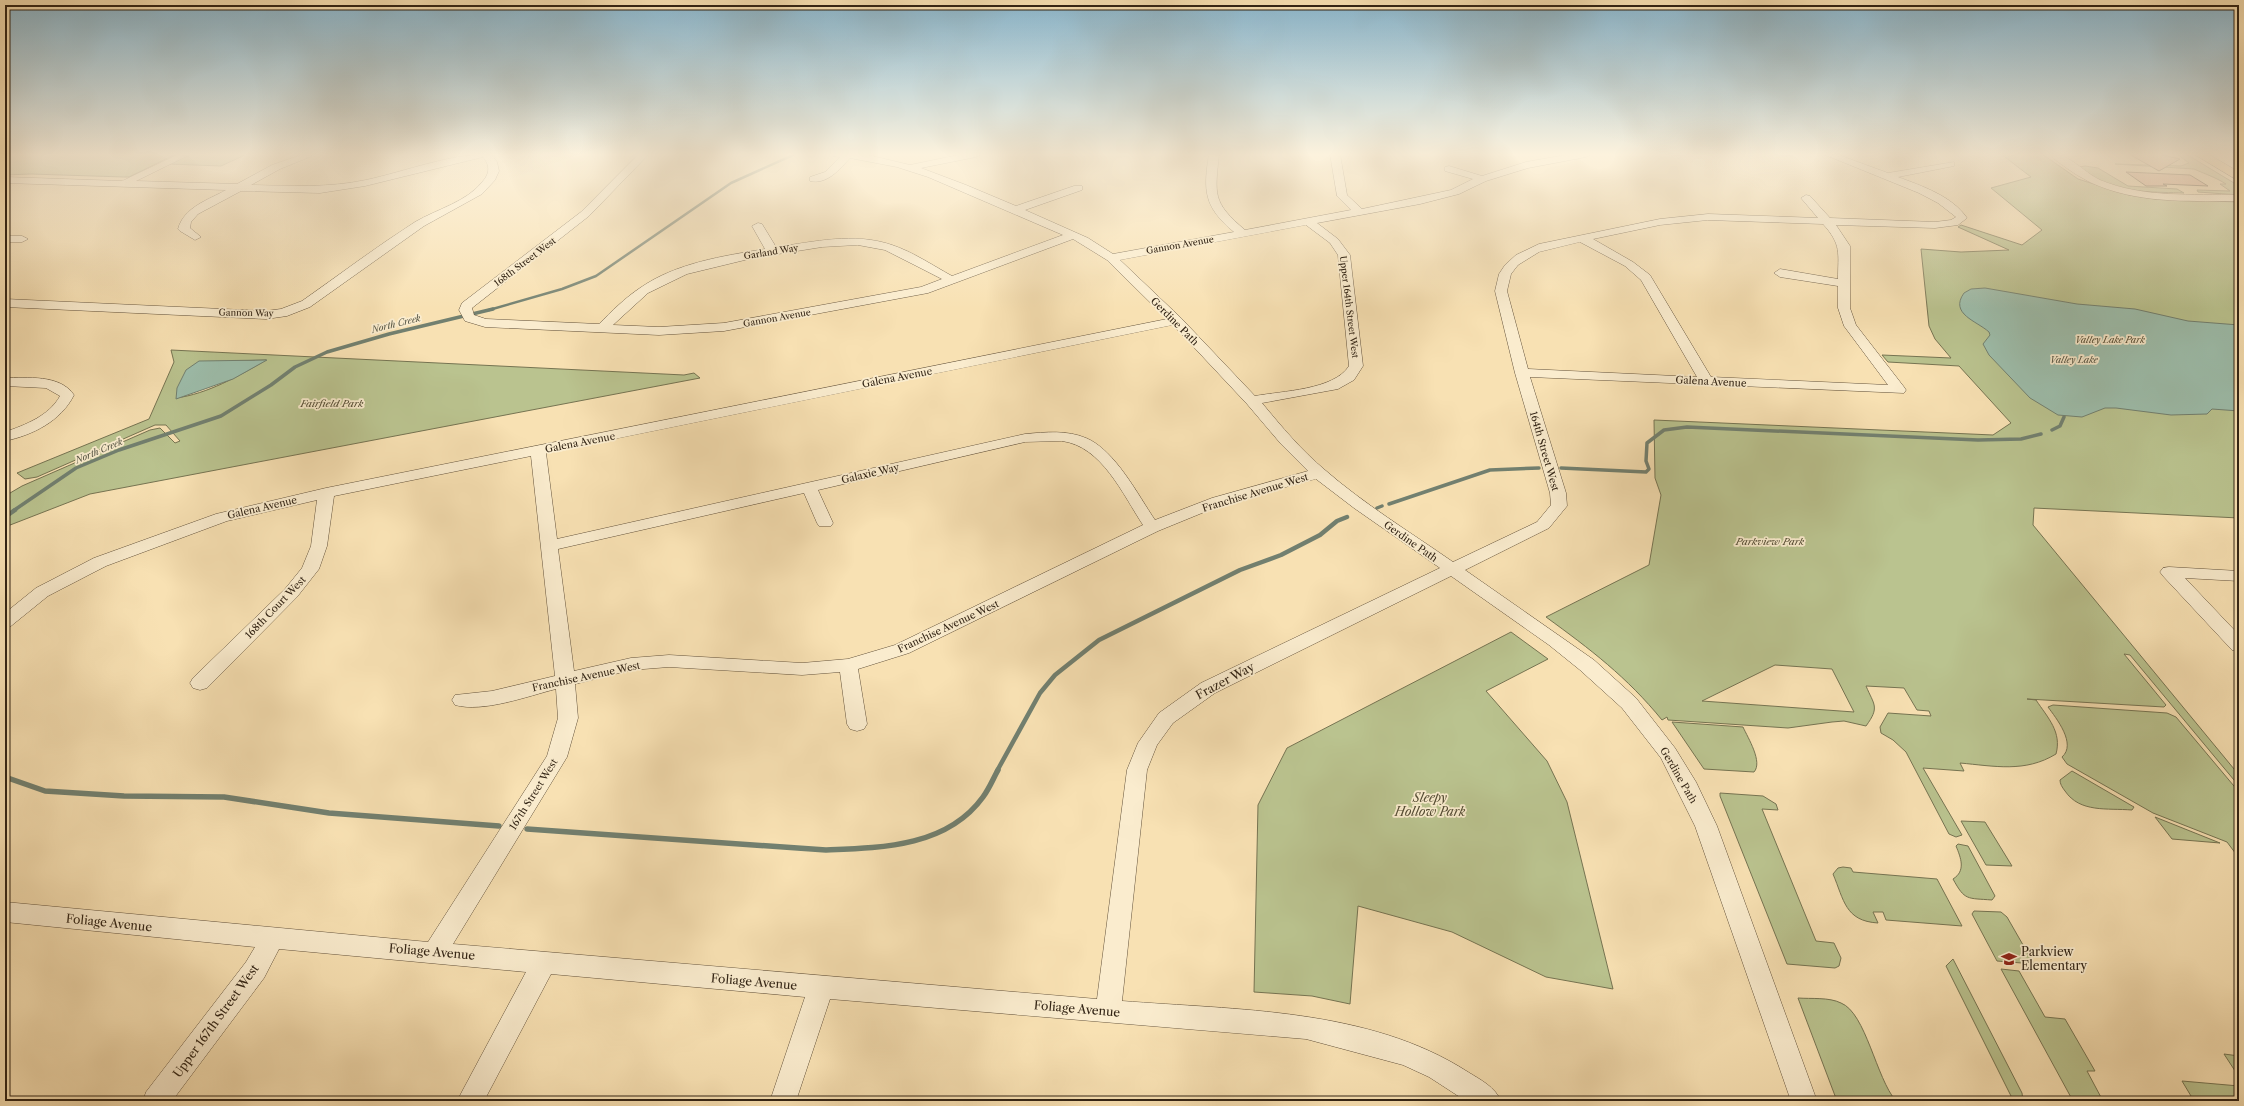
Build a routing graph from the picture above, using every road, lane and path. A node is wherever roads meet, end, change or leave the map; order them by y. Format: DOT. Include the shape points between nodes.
graph roads {
  1 [pos="207,206"];
  2 [pos="452,206"];
  3 [pos="593,206"];
  4 [pos="1003,206"];
  5 [pos="1026,206"];
  6 [pos="1214,206"];
  7 [pos="1352,206"];
  8 [pos="1392,206"];
  9 [pos="1813,206"];
  10 [pos="1950,206"];
  11 [pos="1013,210"];
  12 [pos="1359,212"];
  13 [pos="1308,222"];
  14 [pos="1828,222"];
  15 [pos="758,226"];
  16 [pos="1243,234"];
  17 [pos="1072,236"];
  18 [pos="195,237"];
  19 [pos="1582,238"];
  20 [pos="5,239"];
  21 [pos="22,239"];
  22 [pos="772,251"];
  23 [pos="1111,258"];
  24 [pos="1780,273"];
  25 [pos="952,280"];
  26 [pos="1845,284"];
  27 [pos="5,303"];
  28 [pos="468,315"];
  29 [pos="1176,321"];
  30 [pos="603,328"];
  31 [pos="1522,372"];
  32 [pos="1706,381"];
  33 [pos="5,382"];
  34 [pos="1252,401"];
  35 [pos="5,438"];
  36 [pos="538,450"];
  37 [pos="1319,473"];
  38 [pos="809,487"];
  39 [pos="326,493"];
  40 [pos="825,523"];
  41 [pos="1152,527"];
  42 [pos="549,546"];
  43 [pos="1452,570"];
  44 [pos="2239,576"];
  45 [pos="5,622"];
  46 [pos="2239,646"];
  47 [pos="848,665"];
  48 [pos="566,679"];
  49 [pos="200,683"];
  50 [pos="462,700"];
  51 [pos="857,724"];
  52 [pos="5,912"];
  53 [pos="272,939"];
  54 [pos="435,952"];
  55 [pos="544,963"];
  56 [pos="821,987"];
  57 [pos="1108,1011"];
  58 [pos="156,1101"];
  59 [pos="470,1101"];
  60 [pos="783,1101"];
  61 [pos="1488,1101"];
  62 [pos="1804,1101"];
  1 -- 18 [label="street" via="189,216 184,229"];
  2 -- 27 [label="street, Gannon Way" via="420,224 306,304 292,310 266,315"];
  3 -- 28 [label="street, 168th Street West" via="550,244 471,302"];
  4 -- 11 [label="street, Gerdine Path"];
  5 -- 11 [label="street"];
  6 -- 16 [label="street" via="1226,220"];
  7 -- 12 [label="street"];
  8 -- 12 [label="street, Gannon Avenue"];
  9 -- 14 [label="street"];
  10 -- 14 [label="street" via="1960,213 1960,221 1936,225"];
  11 -- 17 [label="street, Gerdine Path"];
  12 -- 13 [label="street, Gannon Avenue"];
  13 -- 16 [label="street, Gannon Avenue"];
  13 -- 34 [label="street, Upper 164th Street West" via="1334,241 1344,255 1356,366 1349,378 1333,386"];
  14 -- 19 [label="street" via="1688,218"];
  14 -- 26 [label="street" via="1844,246"];
  15 -- 22 [label="street"];
  16 -- 23 [label="street, Gannon Avenue"];
  17 -- 23 [label="street, Gerdine Path" via="1094,246"];
  17 -- 25 [label="street, Gannon Avenue"];
  19 -- 31 [label="street, 164th Street West" via="1534,250 1513,262 1504,274 1501,291"];
  19 -- 32 [label="street" via="1629,264 1646,278"];
  20 -- 21 [label="street"];
  22 -- 25 [label="street, Garland Way" via="837,242 870,242 883,245"];
  22 -- 30 [label="street, Garland Way" via="716,262 664,280 630,300"];
  23 -- 29 [label="street, Gerdine Path"];
  24 -- 26 [label="street"];
  25 -- 30 [label="street, Gannon Avenue" via="898,296 724,327 677,331"];
  26 -- 32 [label="street, Galena Avenue" via="1844,308 1850,326 1900,390"];
  28 -- 30 [label="street, Gannon Avenue" via="485,323"];
  29 -- 34 [label="street, Gerdine Path"];
  29 -- 36 [label="street, Galena Avenue"];
  31 -- 32 [label="street, Galena Avenue"];
  31 -- 43 [label="street, 164th Street West" via="1558,493 1559,506 1543,525"];
  33 -- 35 [label="street" via="55,386 63,389 67,395 60,408 50,416"];
  34 -- 37 [label="street, Gerdine Path" via="1286,441"];
  36 -- 39 [label="street, Galena Avenue"];
  36 -- 42 [label="street, 167th Street West"];
  37 -- 41 [label="street, Franchise Avenue West" via="1218,500"];
  37 -- 43 [label="street, Gerdine Path"];
  38 -- 40 [label="street"];
  38 -- 41 [label="street, Galaxie Way" via="1025,438 1061,437 1083,442 1100,453"];
  38 -- 42 [label="street, Galaxie Way"];
  39 -- 45 [label="street, Galena Avenue" via="222,517 100,562 42,592"];
  39 -- 49 [label="street, 168th Court West" via="319,546 310,569 291,593"];
  41 -- 47 [label="street, Franchise Avenue West" via="902,649"];
  42 -- 48 [label="street, 167th Street West"];
  43 -- 57 [label="street, Frazer Way" via="1208,688 1166,718 1148,743 1137,770"];
  43 -- 62 [label="street, Gerdine Path" via="1587,665 1629,703 1668,753 1706,826"];
  44 -- 46 [label="street" via="2169,572"];
  47 -- 48 [label="street, Franchise Avenue West" via="802,669 669,661 631,664"];
  47 -- 51 [label="street"];
  48 -- 50 [label="street, Franchise Avenue West" via="492,698"];
  48 -- 54 [label="street, 167th Street West" via="568,718 557,757"];
  52 -- 53 [label="street, Foliage Avenue"];
  53 -- 54 [label="street, Foliage Avenue"];
  53 -- 58 [label="street, Upper 167th Street West" via="255,970"];
  54 -- 55 [label="street, Foliage Avenue"];
  55 -- 56 [label="street, Foliage Avenue"];
  55 -- 59 [label="street"];
  56 -- 57 [label="street, Foliage Avenue"];
  56 -- 60 [label="street"];
  57 -- 61 [label="street, Foliage Avenue" via="1306,1027 1421,1060 1460,1081"];
}
